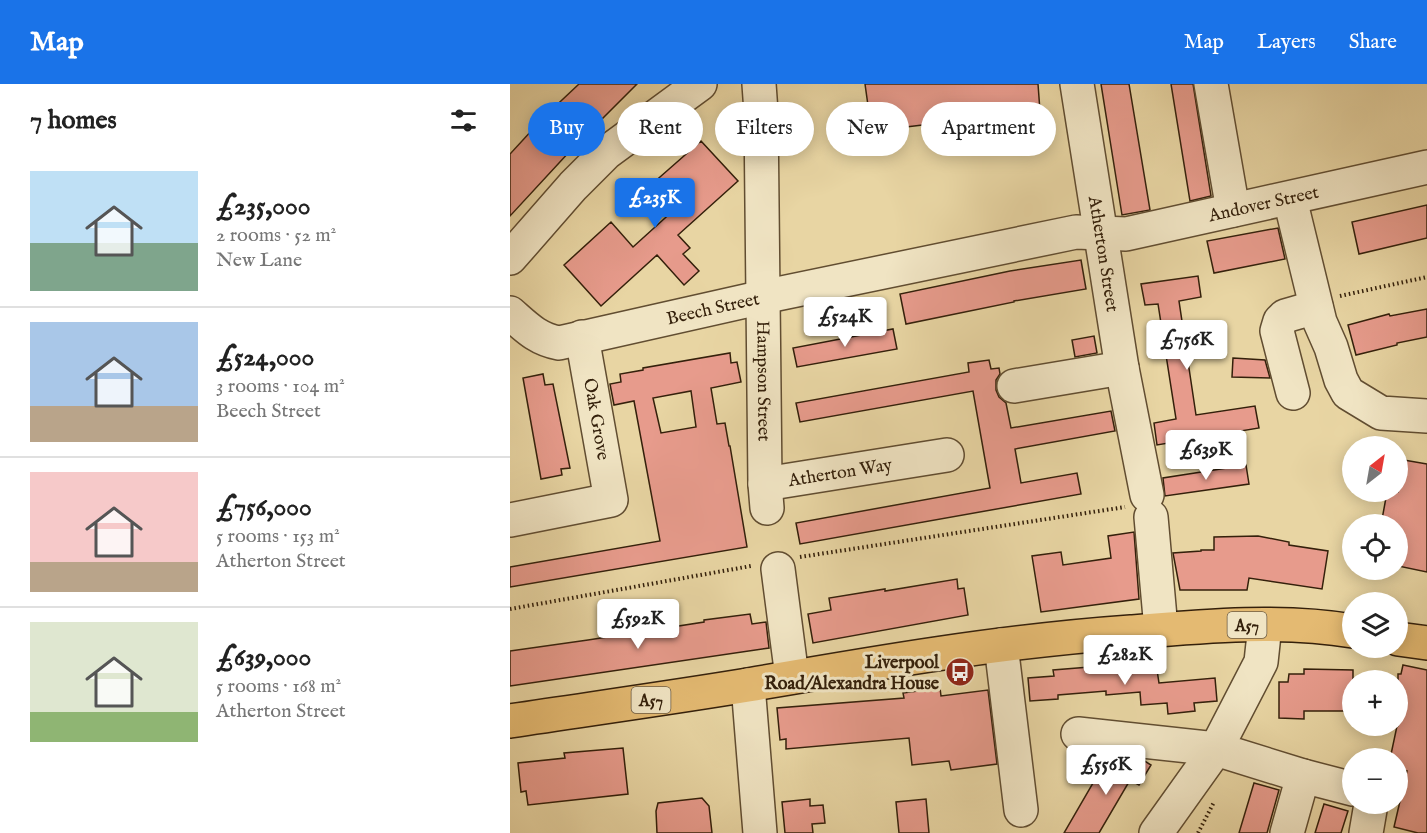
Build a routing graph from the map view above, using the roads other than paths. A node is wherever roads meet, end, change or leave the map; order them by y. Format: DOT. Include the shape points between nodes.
graph roads {
  1 [pos="759,84"];
  2 [pos="1077,84"];
  3 [pos="1211,84"];
  4 [pos="679,89"];
  5 [pos="1427,167"];
  6 [pos="1290,199"];
  7 [pos="1233,210"];
  8 [pos="1101,233"];
  9 [pos="510,258"];
  10 [pos="762,297"];
  11 [pos="1317,310"];
  12 [pos="510,313"];
  13 [pos="582,338"];
  14 [pos="1122,368"];
  15 [pos="1014,386"];
  16 [pos="1293,393"];
  17 [pos="1427,416"];
  18 [pos="947,455"];
  19 [pos="766,496"];
  20 [pos="510,520"];
  21 [pos="777,565"];
  22 [pos="1265,625"];
  23 [pos="1342,629"];
  24 [pos="1161,630"];
  25 [pos="1408,641"];
  26 [pos="1427,644"];
  27 [pos="1001,645"];
  28 [pos="792,677"];
  29 [pos="748,685"];
  30 [pos="510,721"];
  31 [pos="1078,734"];
  32 [pos="1216,749"];
  33 [pos="1303,776"];
  34 [pos="1342,786"];
  35 [pos="1021,810"];
  36 [pos="1369,814"];
  37 [pos="760,833"];
  38 [pos="1156,833"];
  39 [pos="1287,833"];
  40 [pos="1366,833"];
  1 -- 10 [label="street, Hampson Street"];
  2 -- 8 [label="street, Atherton Street"];
  3 -- 7 [label="street"];
  4 -- 9 [label="street" via="606,153"];
  5 -- 6 [label="street, Andover Street"];
  6 -- 7 [label="street, Andover Street"];
  6 -- 11 [label="street"];
  7 -- 8 [label="street, Andover Street" via="1126,234"];
  8 -- 10 [label="street, Beech Street" via="1076,232"];
  8 -- 14 [label="street, Atherton Street"];
  10 -- 13 [label="street, Beech Street"];
  10 -- 19 [label="street, Hampson Street"];
  11 -- 16 [label="street" via="1286,316 1277,331"];
  11 -- 17 [label="street" via="1348,393 1381,413"];
  12 -- 13 [label="street, Beech Street" via="547,341 559,344"];
  13 -- 20 [label="street, Oak Grove" via="611,500"];
  14 -- 15 [label="street"];
  14 -- 24 [label="street, Atherton Street"];
  18 -- 19 [label="street, Atherton Way" via="913,449"];
  21 -- 28 [label="street"];
  22 -- 23 [label="main road, A57"];
  22 -- 24 [label="main road, A57"];
  22 -- 32 [label="street" via="1262,662"];
  24 -- 27 [label="main road, A57"];
  25 -- 26 [label="main road"];
  27 -- 28 [label="main road, A57"];
  27 -- 35 [label="street"];
  28 -- 29 [label="main road, A57"];
  29 -- 30 [label="main road, A57"];
  29 -- 37 [label="street"];
  31 -- 32 [label="street"];
  32 -- 33 [label="street"];
  32 -- 38 [label="street"];
  33 -- 34 [label="street"];
  33 -- 39 [label="street"];
  36 -- 40 [label="street"];
}
